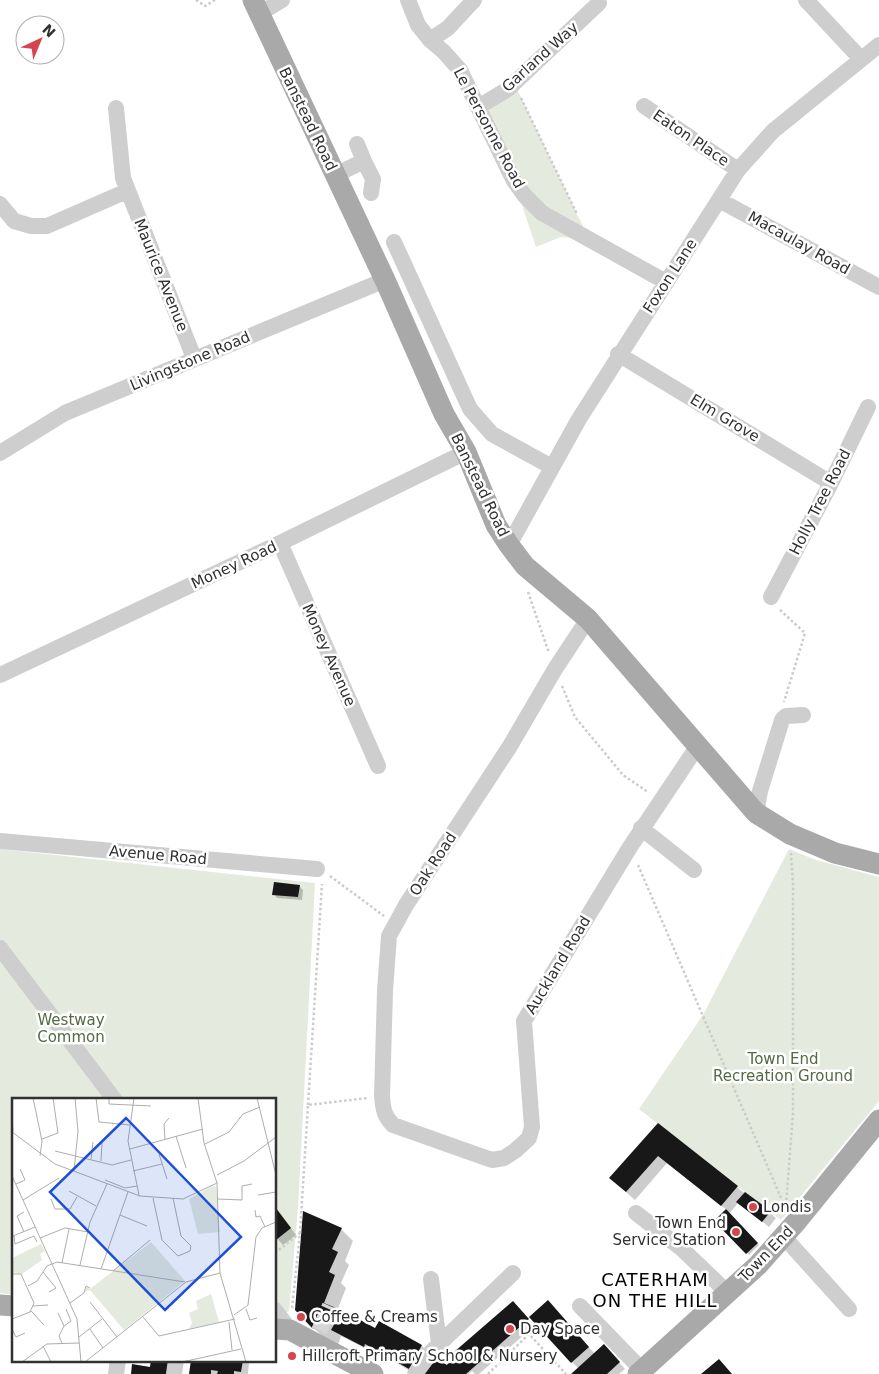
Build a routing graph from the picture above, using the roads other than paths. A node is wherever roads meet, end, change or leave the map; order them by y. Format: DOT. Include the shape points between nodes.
graph roads {
  1 [pos="282,0"];
  2 [pos="408,0"];
  3 [pos="474,0"];
  4 [pos="806,0"];
  5 [pos="599,3"];
  6 [pos="256,7"];
  7 [pos="430,40"];
  8 [pos="879,45"];
  9 [pos="861,59"];
  10 [pos="478,106"];
  11 [pos="644,106"];
  12 [pos="116,108"];
  13 [pos="357,144"];
  14 [pos="364,161"];
  15 [pos="738,170"];
  16 [pos="335,174"];
  17 [pos="127,191"];
  18 [pos="371,193"];
  19 [pos="719,200"];
  20 [pos="0,204"];
  21 [pos="394,242"];
  22 [pos="385,280"];
  23 [pos="666,282"];
  24 [pos="879,287"];
  25 [pos="618,354"];
  26 [pos="194,358"];
  27 [pos="868,406"];
  28 [pos="466,452"];
  29 [pos="0,453"];
  30 [pos="552,467"];
  31 [pos="831,482"];
  32 [pos="280,544"];
  33 [pos="509,546"];
  34 [pos="771,597"];
  35 [pos="588,620"];
  36 [pos="0,675"];
  37 [pos="803,715"];
  38 [pos="697,747"];
  39 [pos="378,766"];
  40 [pos="756,813"];
  41 [pos="641,828"];
  42 [pos="0,841"];
  43 [pos="879,864"];
  44 [pos="320,870"];
  45 [pos="694,870"];
  46 [pos="0,948"];
  47 [pos="113,1098"];
  48 [pos="879,1120"];
  49 [pos="405,1130"];
  50 [pos="636,1213"];
  51 [pos="789,1222"];
  52 [pos="513,1273"];
  53 [pos="431,1279"];
  54 [pos="728,1293"];
  55 [pos="580,1306"];
  56 [pos="850,1309"];
  57 [pos="276,1313"];
  58 [pos="282,1329"];
  59 [pos="439,1344"];
  60 [pos="640,1372"];
  61 [pos="374,1374"];
  62 [pos="416,1374"];
  1 -- 6 [label="street"];
  2 -- 7 [label="street, Le Personne Road" via="418,25"];
  3 -- 7 [label="street" via="448,28"];
  4 -- 9 [label="street"];
  5 -- 10 [label="street, Garland Way" via="508,89"];
  6 -- 16 [label="main road, Banstead Road"];
  7 -- 10 [label="street, Le Personne Road" via="460,70"];
  8 -- 9 [label="street, Foxon Lane"];
  9 -- 15 [label="street, Foxon Lane" via="773,131"];
  10 -- 23 [label="street, Le Personne Road" via="514,181 542,213"];
  11 -- 15 [label="street, Eaton Place"];
  12 -- 17 [label="street, Maurice Avenue"];
  13 -- 14 [label="street"];
  14 -- 16 [label="street"];
  14 -- 18 [label="street" via="373,179"];
  15 -- 19 [label="street, Foxon Lane"];
  16 -- 22 [label="main road, Banstead Road"];
  17 -- 20 [label="street" via="48,226 14,221"];
  17 -- 26 [label="street, Maurice Avenue"];
  19 -- 23 [label="street, Foxon Lane"];
  19 -- 24 [label="street, Macaulay Road"];
  21 -- 30 [label="street" via="470,409 492,434"];
  22 -- 26 [label="street, Livingstone Road"];
  22 -- 28 [label="main road, Banstead Road" via="444,414"];
  23 -- 25 [label="street, Foxon Lane"];
  25 -- 30 [label="street, Foxon Lane"];
  25 -- 31 [label="street, Elm Grove"];
  26 -- 29 [label="street, Livingstone Road" via="65,413"];
  27 -- 31 [label="street, Holly Tree Road"];
  28 -- 32 [label="street, Money Road"];
  28 -- 33 [label="main road, Banstead Road" via="496,525"];
  30 -- 33 [label="street, Foxon Lane"];
  31 -- 34 [label="street, Holly Tree Road"];
  32 -- 36 [label="street, Money Road"];
  32 -- 39 [label="street, Money Avenue"];
  33 -- 35 [label="main road, Banstead Road" via="525,566"];
  35 -- 38 [label="main road, Banstead Road"];
  35 -- 49 [label="street, Oak Road" via="389,936 383,1110 386,1119"];
  37 -- 40 [label="street" via="786,716 782,720"];
  38 -- 40 [label="main road, Banstead Road"];
  38 -- 41 [label="street, Auckland Road"];
  40 -- 43 [label="main road, Banstead Road" via="790,834 836,853"];
  41 -- 45 [label="street"];
  41 -- 49 [label="street, Auckland Road" via="524,1021 532,1127 529,1138 504,1158 492,1160"];
  42 -- 44 [label="street, Avenue Road"];
  46 -- 47 [label="street"];
  48 -- 51 [label="main road, Town End"];
  50 -- 54 [label="street" via="682,1249"];
  51 -- 54 [label="main road, Town End" via="758,1265"];
  51 -- 56 [label="street"];
  52 -- 59 [label="street"];
  53 -- 59 [label="street"];
  54 -- 60 [label="main road, Town End"];
  55 -- 60 [label="street"];
  57 -- 58 [label="street"];
  58 -- 61 [label="main road" via="316,1337"];
  59 -- 62 [label="street"];
}
